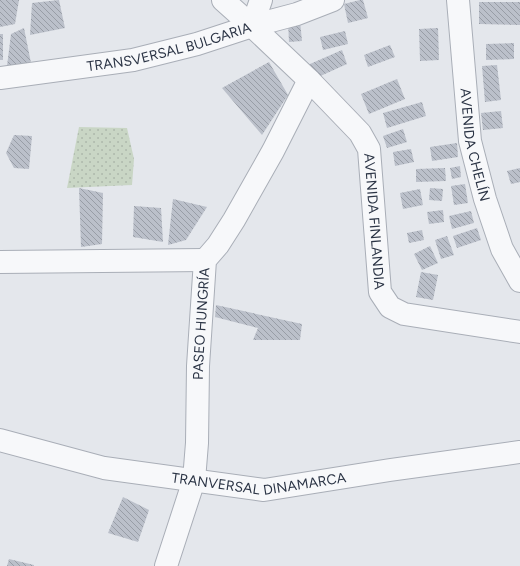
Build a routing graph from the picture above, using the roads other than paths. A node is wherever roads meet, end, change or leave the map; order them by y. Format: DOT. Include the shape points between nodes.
graph roads {
  1 [pos="223,0"];
  2 [pos="261,0"];
  3 [pos="333,0"];
  4 [pos="458,0"];
  5 [pos="252,26"];
  6 [pos="0,78"];
  7 [pos="309,80"];
  8 [pos="206,260"];
  9 [pos="0,262"];
  10 [pos="520,281"];
  11 [pos="520,332"];
  12 [pos="0,440"];
  13 [pos="520,452"];
  14 [pos="194,480"];
  15 [pos="166,566"];
  1 -- 5 [label="street, AVENIDA FINLANDIA"];
  2 -- 5 [label="street"];
  3 -- 5 [label="street, TRANSVERSAL BULGARIA" via="297,14"];
  4 -- 10 [label="street, AVENIDA CHELÍN" via="470,141 487,207 502,249"];
  5 -- 6 [label="street, TRANSVERSAL BULGARIA" via="197,44 133,60"];
  5 -- 7 [label="street, AVENIDA FINLANDIA"];
  7 -- 8 [label="street, PASEO HUNGRÍA" via="238,213"];
  7 -- 11 [label="street, AVENIDA FINLANDIA" via="360,133 369,149 380,292 390,307 404,314"];
  8 -- 9 [label="street"];
  8 -- 14 [label="street, PASEO HUNGRÍA" via="198,366"];
  12 -- 14 [label="street, TRANVERSAL DINAMARCA" via="104,468"];
  13 -- 14 [label="street, TRANVERSAL DINAMARCA" via="264,490"];
  14 -- 15 [label="street, PASEO HUNGRÍA"];
}
